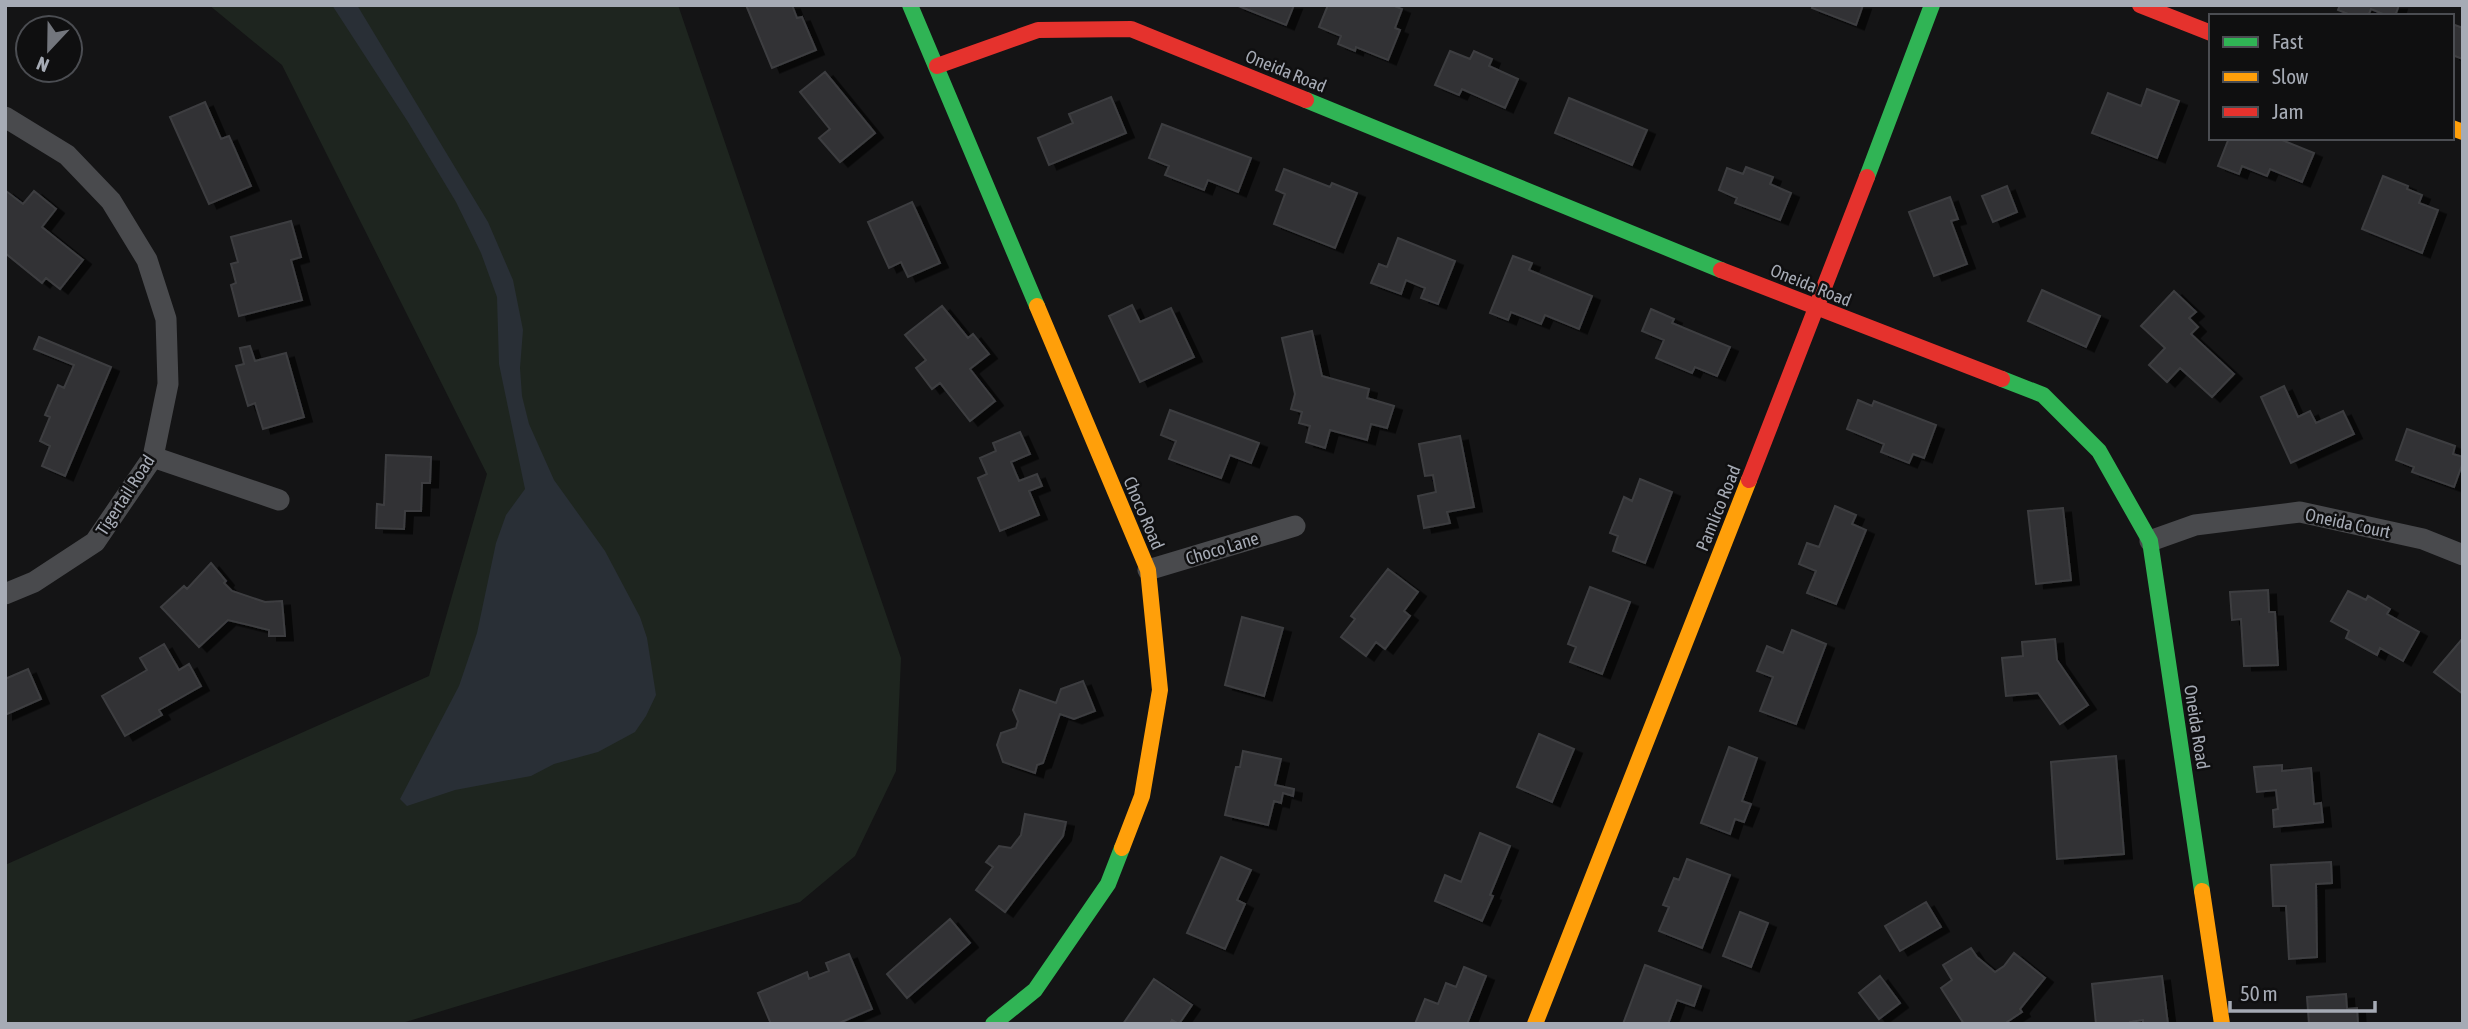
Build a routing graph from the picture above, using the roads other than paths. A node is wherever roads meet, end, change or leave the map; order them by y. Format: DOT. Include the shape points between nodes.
graph roads {
  1 [pos="910,5"];
  2 [pos="1932,5"];
  3 [pos="2140,5"];
  4 [pos="2209,32"];
  5 [pos="937,66"];
  6 [pos="5,117"];
  7 [pos="1817,309"];
  8 [pos="153,457"];
  9 [pos="279,500"];
  10 [pos="1296,526"];
  11 [pos="2150,541"];
  12 [pos="2463,555"];
  13 [pos="1148,570"];
  14 [pos="5,594"];
  15 [pos="993,1024"];
  16 [pos="1535,1024"];
  17 [pos="2222,1024"];
  1 -- 5 [label="street, Choco Road"];
  2 -- 7 [label="street, Pamlico Road"];
  3 -- 4 [label="street"];
  5 -- 7 [label="street, Oneida Road" via="1038,30 1131,29"];
  5 -- 13 [label="street, Choco Road"];
  6 -- 8 [label="street, Tigertail Road" via="67,155 111,201 147,260 166,319 168,384"];
  7 -- 11 [label="street, Oneida Road" via="2043,395 2099,451"];
  7 -- 16 [label="street, Pamlico Road"];
  8 -- 9 [label="street"];
  8 -- 14 [label="street, Tigertail Road" via="95,542 34,582"];
  10 -- 13 [label="street, Choco Lane"];
  11 -- 12 [label="street, Oneida Court" via="2195,525 2301,512 2423,539"];
  11 -- 17 [label="street, Oneida Road"];
  13 -- 15 [label="street, Choco Road" via="1160,690 1142,796 1108,884 1035,990"];
}
